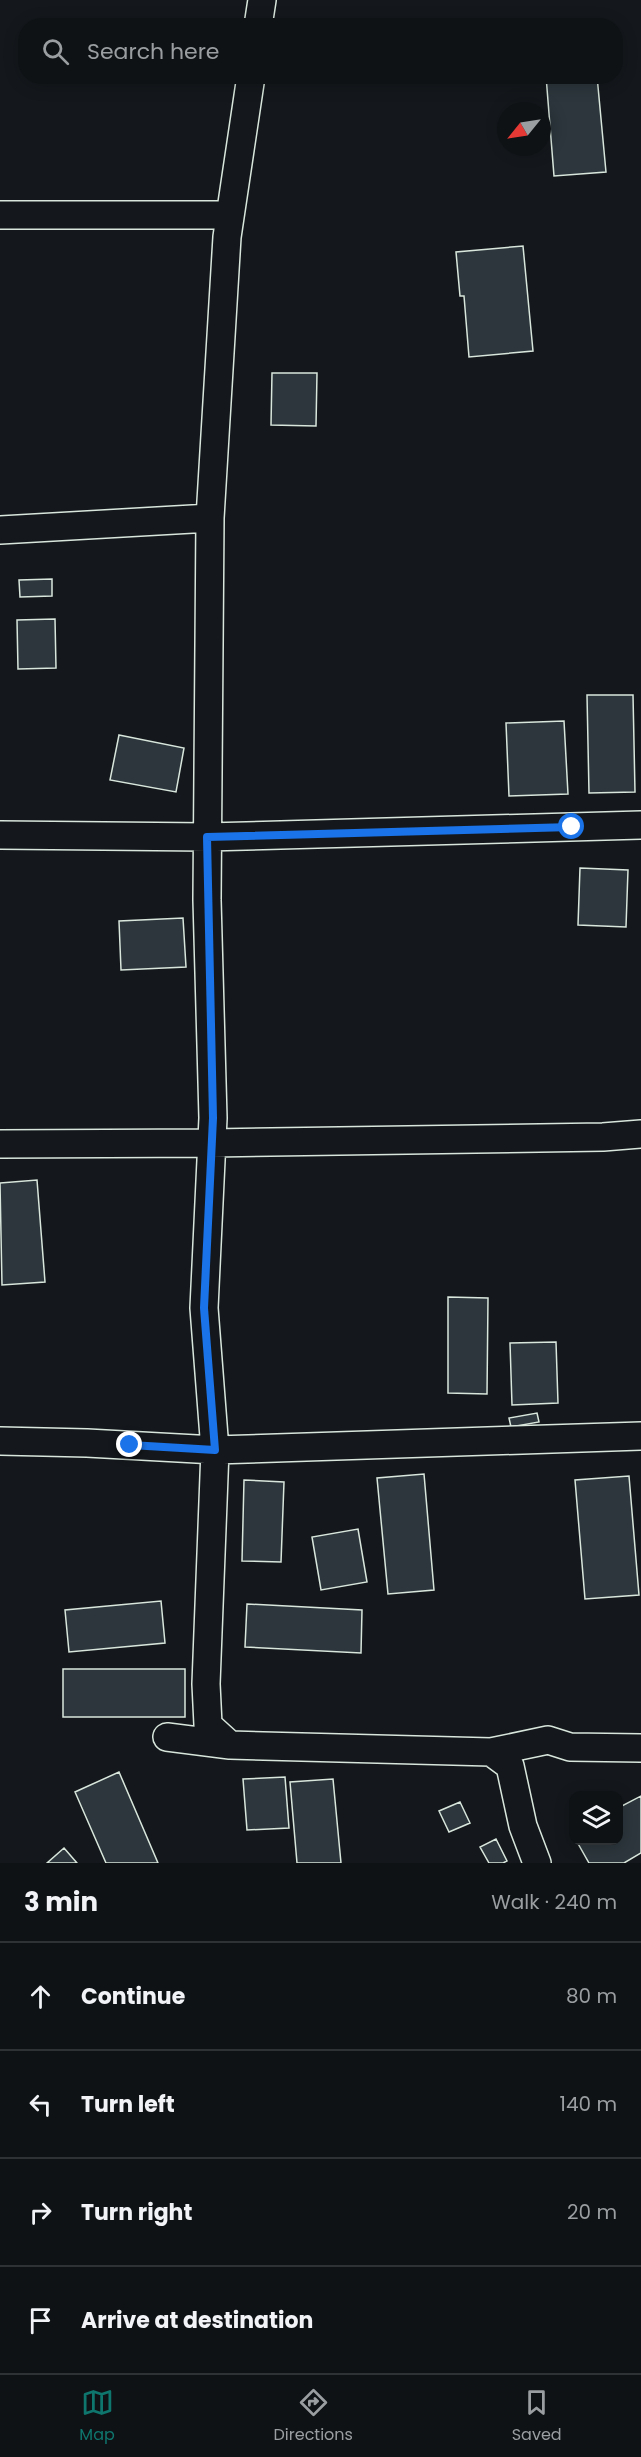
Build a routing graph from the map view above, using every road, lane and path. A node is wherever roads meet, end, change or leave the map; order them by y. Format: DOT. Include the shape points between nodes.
graph roads {
  1 [pos="262,0"];
  2 [pos="259,18"];
  3 [pos="249,84"];
  4 [pos="0,215"];
  5 [pos="231,215"];
  6 [pos="210,518"];
  7 [pos="0,530"];
  8 [pos="641,825"];
  9 [pos="0,835"];
  10 [pos="207,837"];
  11 [pos="641,1134"];
  12 [pos="212,1143"];
  13 [pos="0,1144"];
  14 [pos="641,1436"];
  15 [pos="0,1441"];
  16 [pos="215,1450"];
  17 [pos="167,1737"];
  18 [pos="230,1745"];
  19 [pos="641,1748"];
  20 [pos="491,1752"];
  21 [pos="537,1863"];
  1 -- 2 [label="street"];
  3 -- 5 [label="street"];
  4 -- 5 [label="street"];
  5 -- 6 [label="street"];
  6 -- 7 [label="street"];
  6 -- 10 [label="street"];
  8 -- 10 [label="street"];
  9 -- 10 [label="street"];
  10 -- 12 [label="street"];
  11 -- 12 [label="street"];
  12 -- 13 [label="street"];
  12 -- 16 [label="street" via="204,1308"];
  14 -- 16 [label="street"];
  15 -- 16 [label="street"];
  16 -- 18 [label="street" via="206,1684 208,1725"];
  17 -- 18 [label="street"];
  18 -- 20 [label="street"];
  19 -- 20 [label="street" via="570,1747 548,1740"];
  20 -- 21 [label="street" via="510,1766 523,1826"];
}
